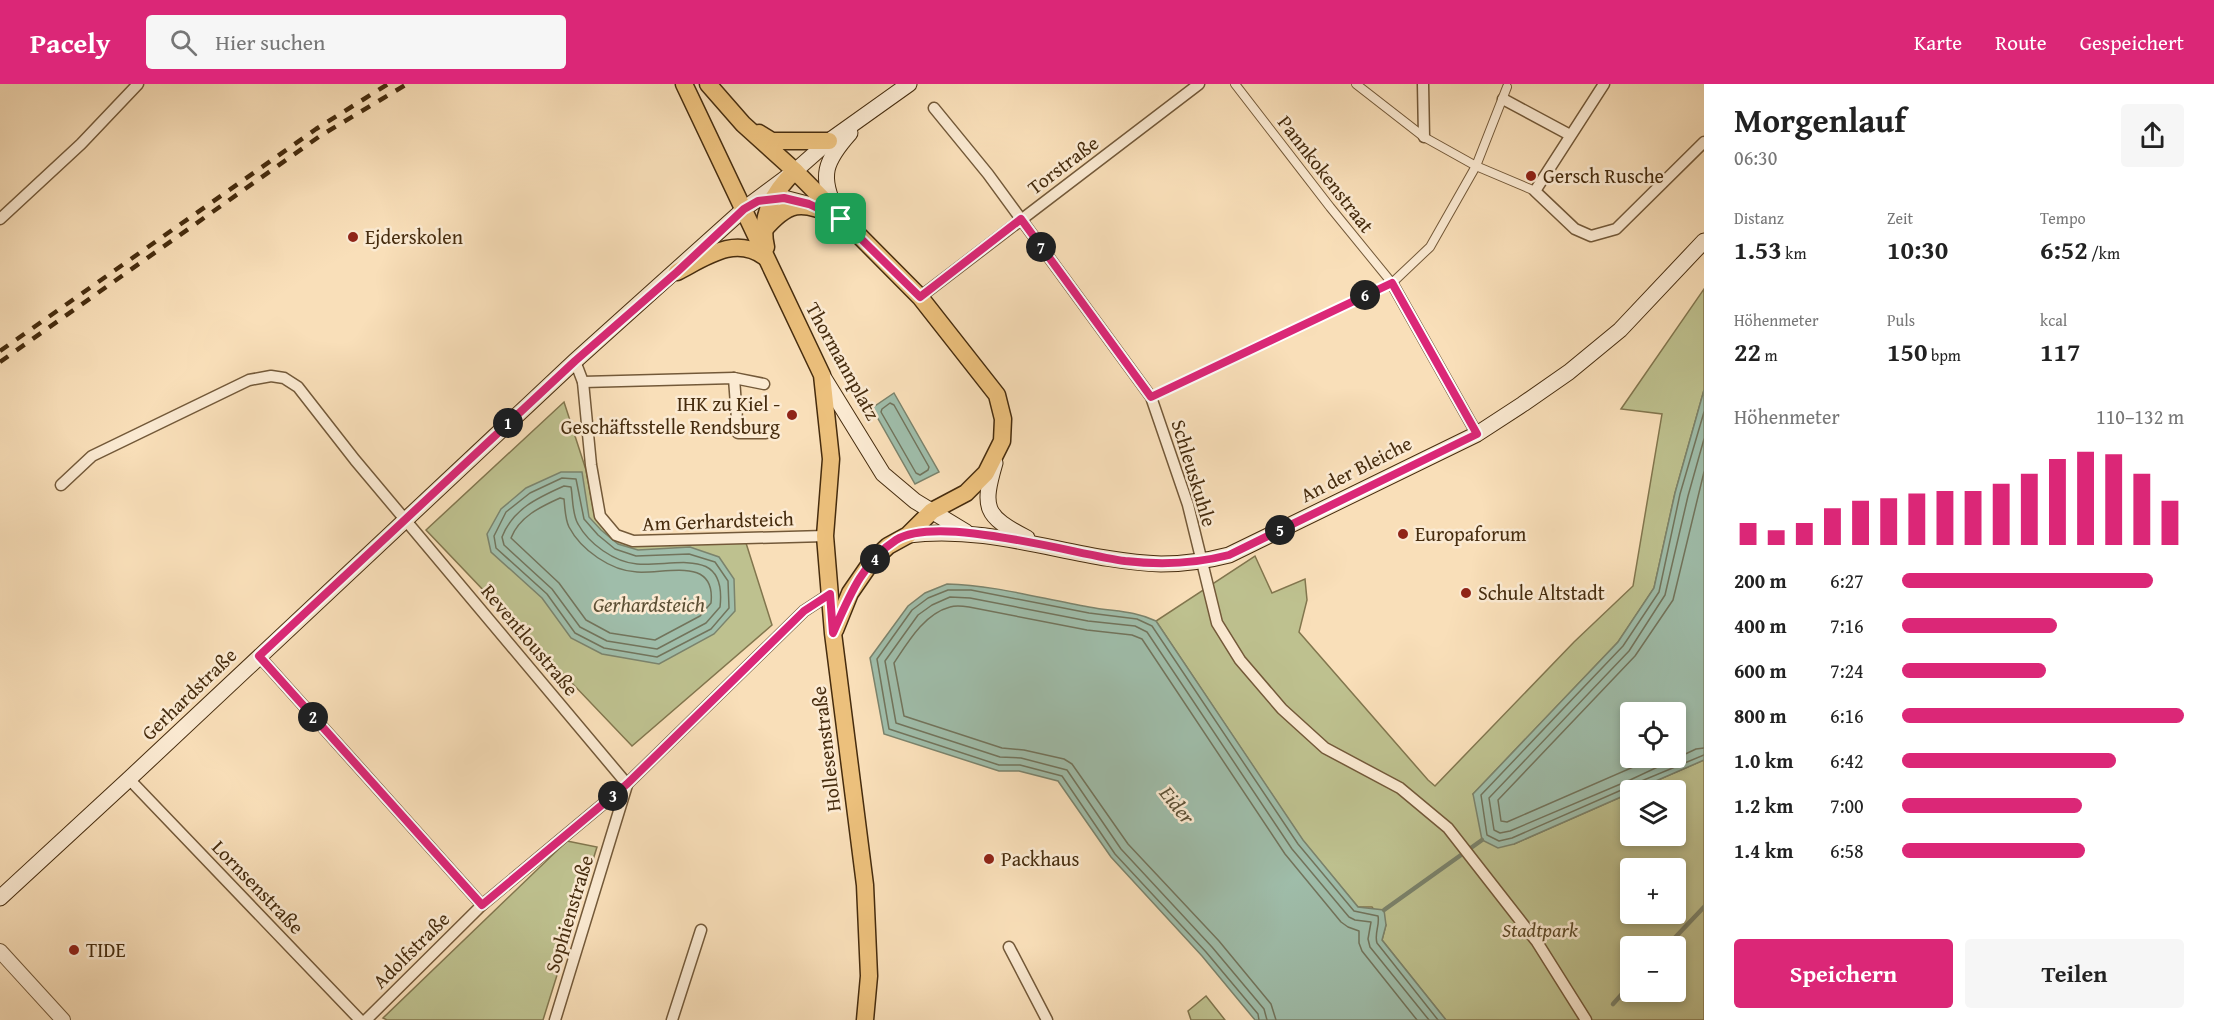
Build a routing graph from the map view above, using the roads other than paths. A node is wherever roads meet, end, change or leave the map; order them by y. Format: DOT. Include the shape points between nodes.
graph roads {
  1 [pos="138,84"];
  2 [pos="684,84"];
  3 [pos="708,84"];
  4 [pos="909,84"];
  5 [pos="1199,84"];
  6 [pos="1235,84"];
  7 [pos="1356,84"];
  8 [pos="1423,84"];
  9 [pos="1604,84"];
  10 [pos="1507,87"];
  11 [pos="1503,99"];
  12 [pos="934,108"];
  13 [pos="863,117"];
  14 [pos="743,124"];
  15 [pos="1570,135"];
  16 [pos="1424,137"];
  17 [pos="829,141"];
  18 [pos="1704,142"];
  19 [pos="1476,166"];
  20 [pos="795,171"];
  21 [pos="1535,191"];
  22 [pos="772,198"];
  23 [pos="747,207"];
  24 [pos="820,209"];
  25 [pos="0,219"];
  26 [pos="841,219"];
  27 [pos="1021,219"];
  28 [pos="764,230"];
  29 [pos="1704,241"];
  30 [pos="766,260"];
  31 [pos="677,272"];
  32 [pos="1392,283"];
  33 [pos="920,297"];
  34 [pos="575,361"];
  35 [pos="822,375"];
  36 [pos="734,378"];
  37 [pos="583,382"];
  38 [pos="764,384"];
  39 [pos="1151,397"];
  40 [pos="766,433"];
  41 [pos="1477,434"];
  42 [pos="1002,441"];
  43 [pos="61,485"];
  44 [pos="932,511"];
  45 [pos="405,519"];
  46 [pos="968,533"];
  47 [pos="908,535"];
  48 [pos="825,536"];
  49 [pos="1037,543"];
  50 [pos="1201,562"];
  51 [pos="830,594"];
  52 [pos="833,633"];
  53 [pos="259,656"];
  54 [pos="129,779"];
  55 [pos="627,784"];
  56 [pos="0,898"];
  57 [pos="482,905"];
  58 [pos="701,930"];
  59 [pos="1009,947"];
  60 [pos="0,951"];
  61 [pos="63,1020"];
  62 [pos="360,1020"];
  63 [pos="366,1020"];
  64 [pos="555,1020"];
  65 [pos="672,1020"];
  66 [pos="865,1020"];
  67 [pos="1047,1020"];
  68 [pos="1586,1020"];
  1 -- 25 [label="street" via="81,144"];
  2 -- 23 [label="main road, Thormannplatz"];
  3 -- 14 [label="main road"];
  4 -- 13 [label="main road"];
  5 -- 27 [label="street, Torstraße"];
  6 -- 32 [label="street, Pannkokenstraat"];
  7 -- 16 [label="street"];
  8 -- 16 [label="street"];
  9 -- 15 [label="street"];
  10 -- 11 [label="street"];
  11 -- 15 [label="street"];
  11 -- 19 [label="street"];
  12 -- 27 [label="street, Schleuskuhle"];
  13 -- 17 [label="main road"];
  13 -- 26 [label="main road" via="838,146 827,168 828,194"];
  14 -- 17 [label="main road" via="772,141"];
  14 -- 20 [label="main road"];
  15 -- 21 [label="street"];
  16 -- 19 [label="street"];
  17 -- 20 [label="main road"];
  18 -- 21 [label="street" via="1616,229 1591,236 1575,229"];
  19 -- 21 [label="street"];
  19 -- 32 [label="street" via="1430,247"];
  20 -- 22 [label="main road"];
  20 -- 23 [label="main road"];
  20 -- 26 [label="main road"];
  22 -- 23 [label="main road"];
  22 -- 24 [label="main road" via="798,200"];
  22 -- 28 [label="main road"];
  23 -- 30 [label="main road, Thormannplatz"];
  23 -- 31 [label="main road"];
  24 -- 26 [label="main road"];
  24 -- 28 [label="main road" via="797,206 782,210"];
  26 -- 33 [label="main road"];
  27 -- 33 [label="street, Torstraße"];
  27 -- 39 [label="street, Schleuskuhle"];
  28 -- 30 [label="main road"];
  29 -- 41 [label="main road, An der Bleiche" via="1638,313 1603,344 1554,383"];
  30 -- 31 [label="main road" via="751,249 733,247"];
  30 -- 35 [label="main road, Thormannplatz"];
  31 -- 34 [label="main road"];
  32 -- 39 [label="street"];
  32 -- 41 [label="street"];
  33 -- 42 [label="main road" via="997,395 1003,419"];
  34 -- 37 [label="street, Am Gerhardsteich"];
  34 -- 45 [label="main road, Gerhardstraße"];
  35 -- 44 [label="main road, Thormannplatz" via="883,474"];
  35 -- 48 [label="main road, Hollesenstraße" via="831,459"];
  36 -- 37 [label="street"];
  36 -- 38 [label="street"];
  36 -- 40 [label="street" via="738,433"];
  37 -- 48 [label="street, Am Gerhardsteich" via="600,516 616,535 633,542"];
  39 -- 50 [label="street, Schleuskuhle" via="1188,505"];
  41 -- 50 [label="main road, An der Bleiche" via="1229,555"];
  42 -- 44 [label="main road" via="980,480 966,493"];
  42 -- 49 [label="main road" via="989,485 992,515 999,523"];
  43 -- 45 [label="street, Reventloustraße" via="92,456 249,380 271,376 284,378 298,387"];
  44 -- 46 [label="main road, An der Bleiche"];
  44 -- 47 [label="main road"];
  45 -- 53 [label="main road, Gerhardstraße"];
  45 -- 55 [label="street, Reventloustraße"];
  46 -- 47 [label="main road" via="935,531"];
  46 -- 49 [label="main road, An der Bleiche"];
  47 -- 52 [label="main road" via="872,561 850,593"];
  48 -- 51 [label="main road, Hollesenstraße"];
  49 -- 50 [label="main road, An der Bleiche" via="1124,561"];
  50 -- 68 [label="street, Schleuskuhle" via="1217,623 1240,660 1282,709 1325,748 1400,788 1448,828 1537,942"];
  51 -- 52 [label="main road, Hollesenstraße"];
  51 -- 55 [label="street, Adolfstraße" via="804,611"];
  52 -- 66 [label="main road, Hollesenstraße" via="865,885 869,976"];
  53 -- 54 [label="main road, Gerhardstraße"];
  53 -- 57 [label="street"];
  54 -- 56 [label="main road, Gerhardstraße"];
  54 -- 62 [label="street, Lornsenstraße"];
  55 -- 57 [label="street, Adolfstraße"];
  55 -- 64 [label="street, Sophienstraße"];
  57 -- 63 [label="street, Adolfstraße"];
  58 -- 65 [label="street"];
  59 -- 67 [label="street"];
  60 -- 61 [label="street"];
}
